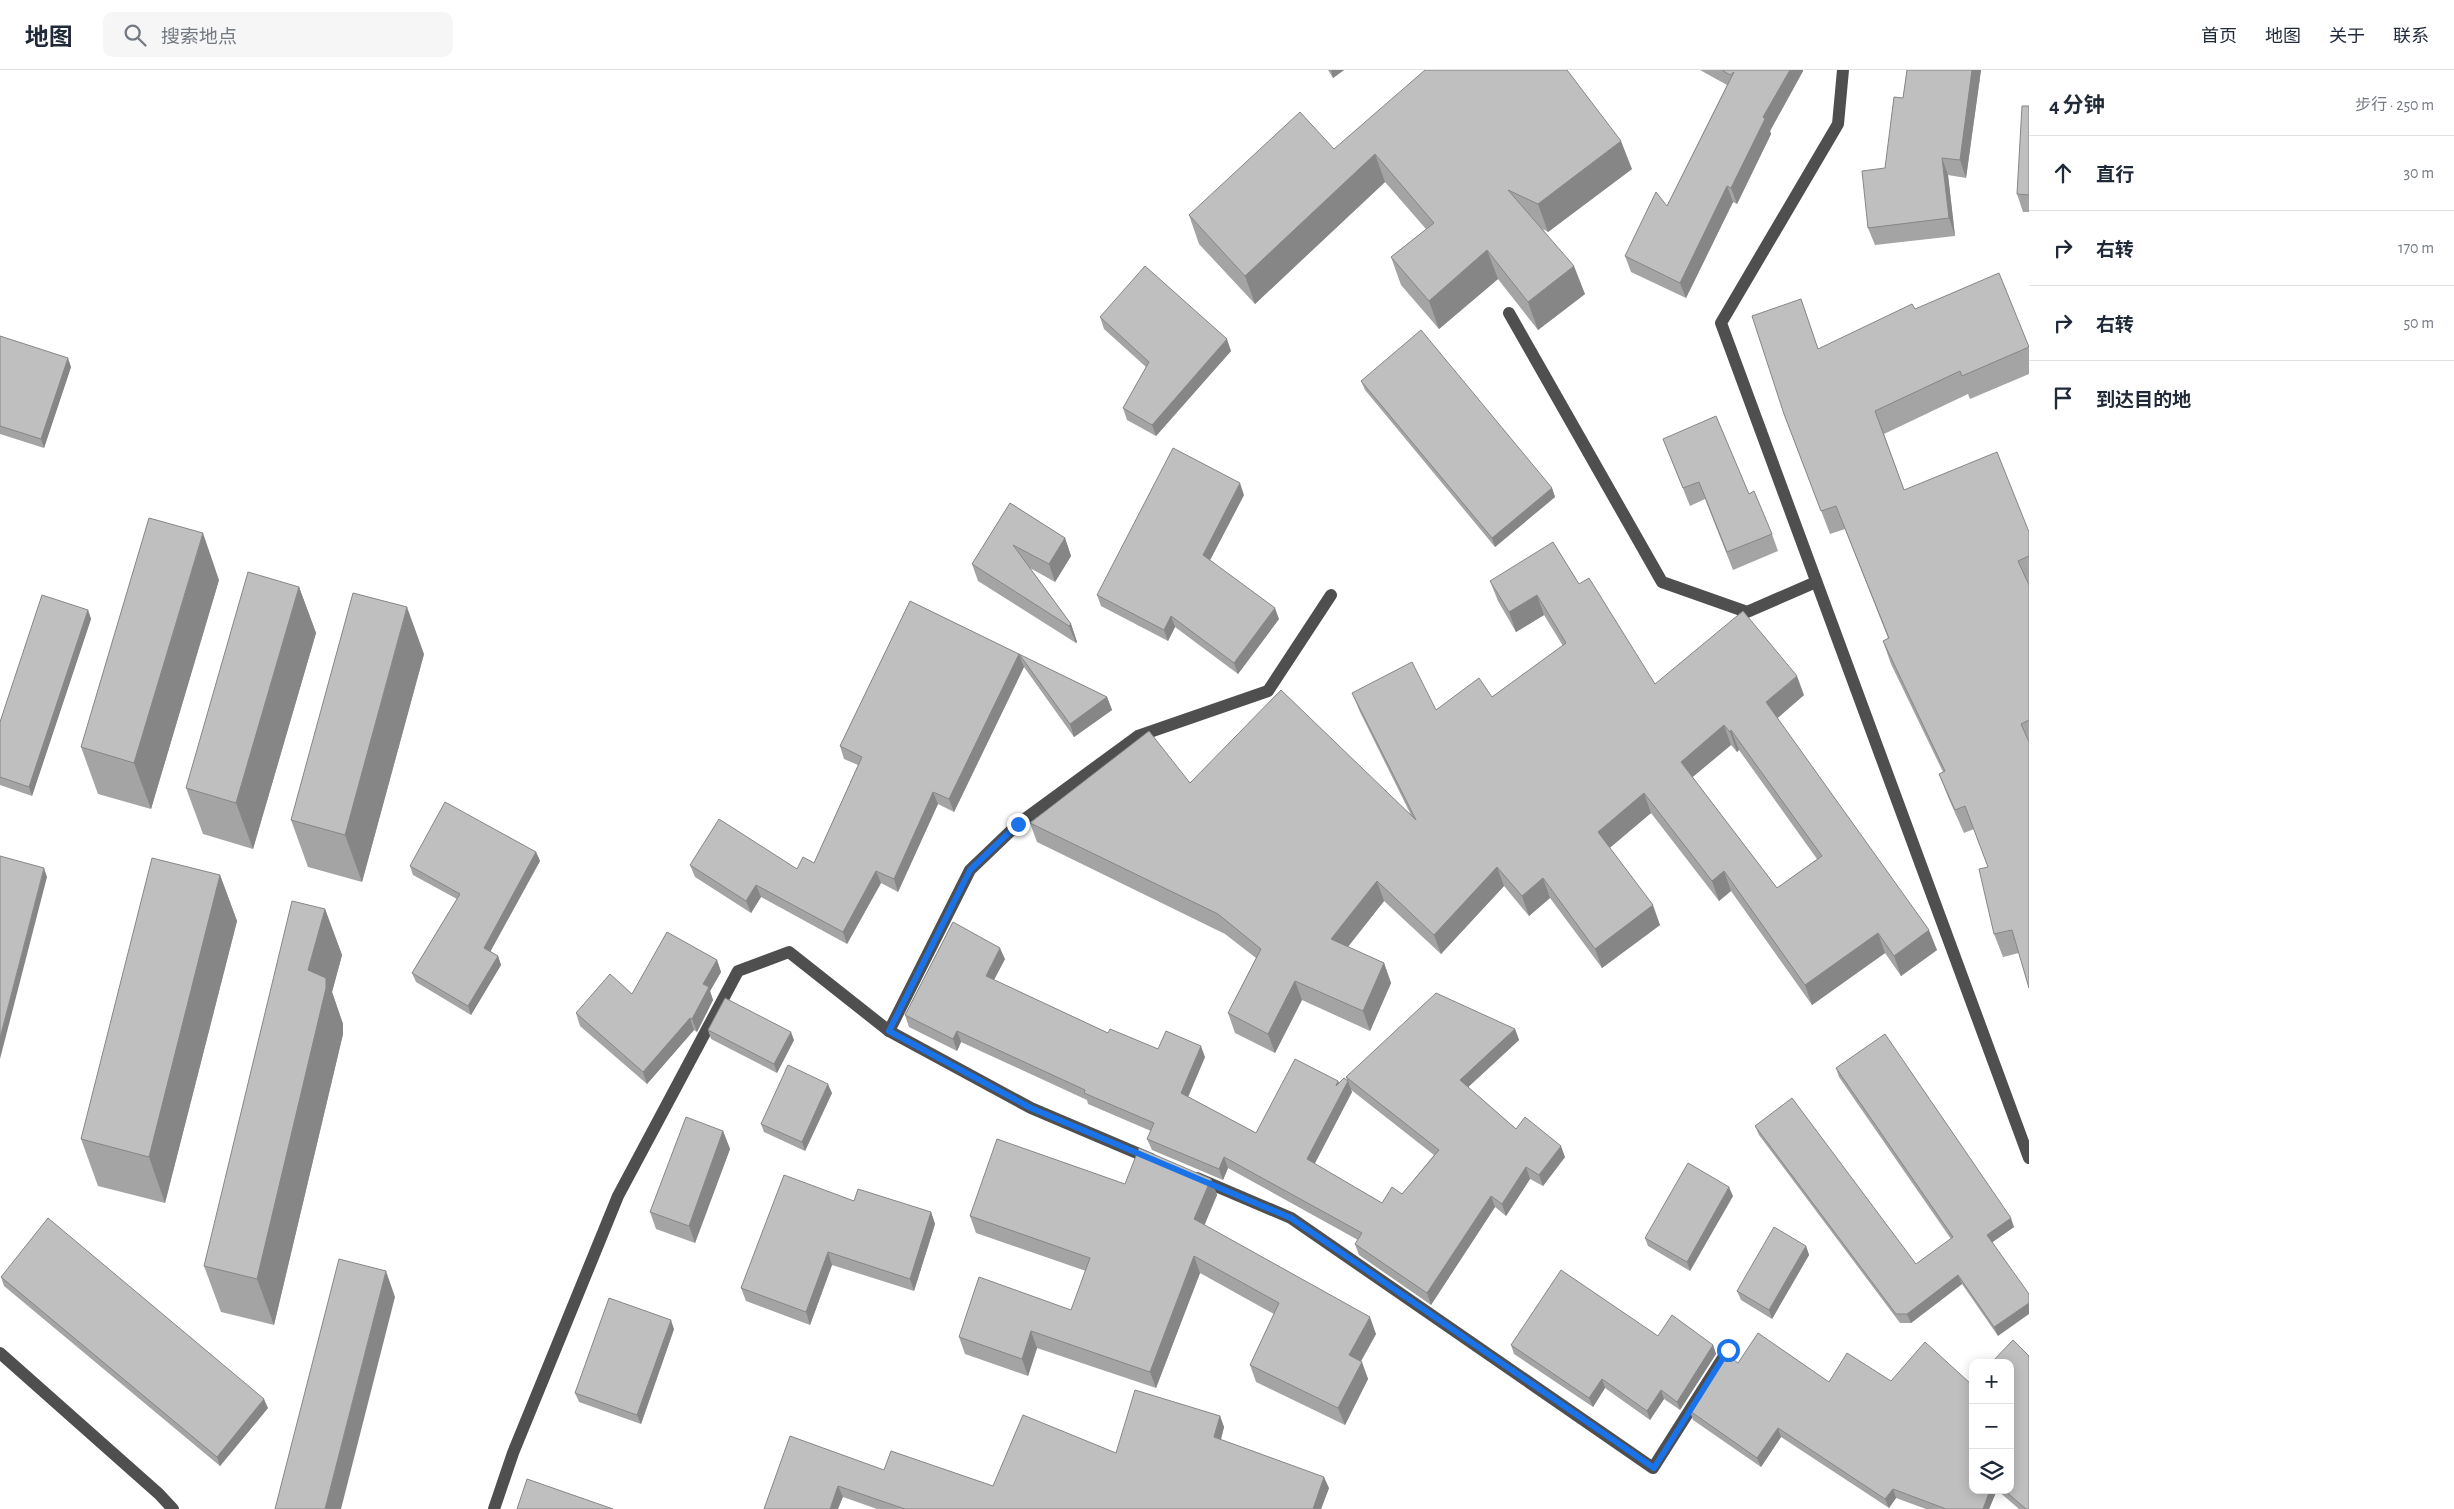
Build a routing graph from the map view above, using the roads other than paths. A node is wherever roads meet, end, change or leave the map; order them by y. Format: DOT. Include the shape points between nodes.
graph roads {
  1 [pos="1843,70"];
  2 [pos="1509,313"];
  3 [pos="1816,582"];
  4 [pos="1331,595"];
  5 [pos="889,1031"];
  6 [pos="2029,1158"];
  7 [pos="1166,1165"];
  8 [pos="1183,1172"];
  9 [pos="1728,1350"];
  10 [pos="0,1353"];
  11 [pos="173,1509"];
  12 [pos="494,1509"];
  1 -- 3 [label="street" via="1838,124 1721,323"];
  2 -- 3 [label="street" via="1662,582 1747,612"];
  3 -- 6 [label="street"];
  4 -- 5 [label="street" via="1268,691 1138,736 1018,824 970,870"];
  5 -- 7 [label="street" via="1031,1108"];
  5 -- 12 [label="street" via="789,952 738,971 618,1196 513,1453"];
  8 -- 9 [label="street" via="1291,1218 1654,1468"];
  10 -- 11 [label="street"];
}
